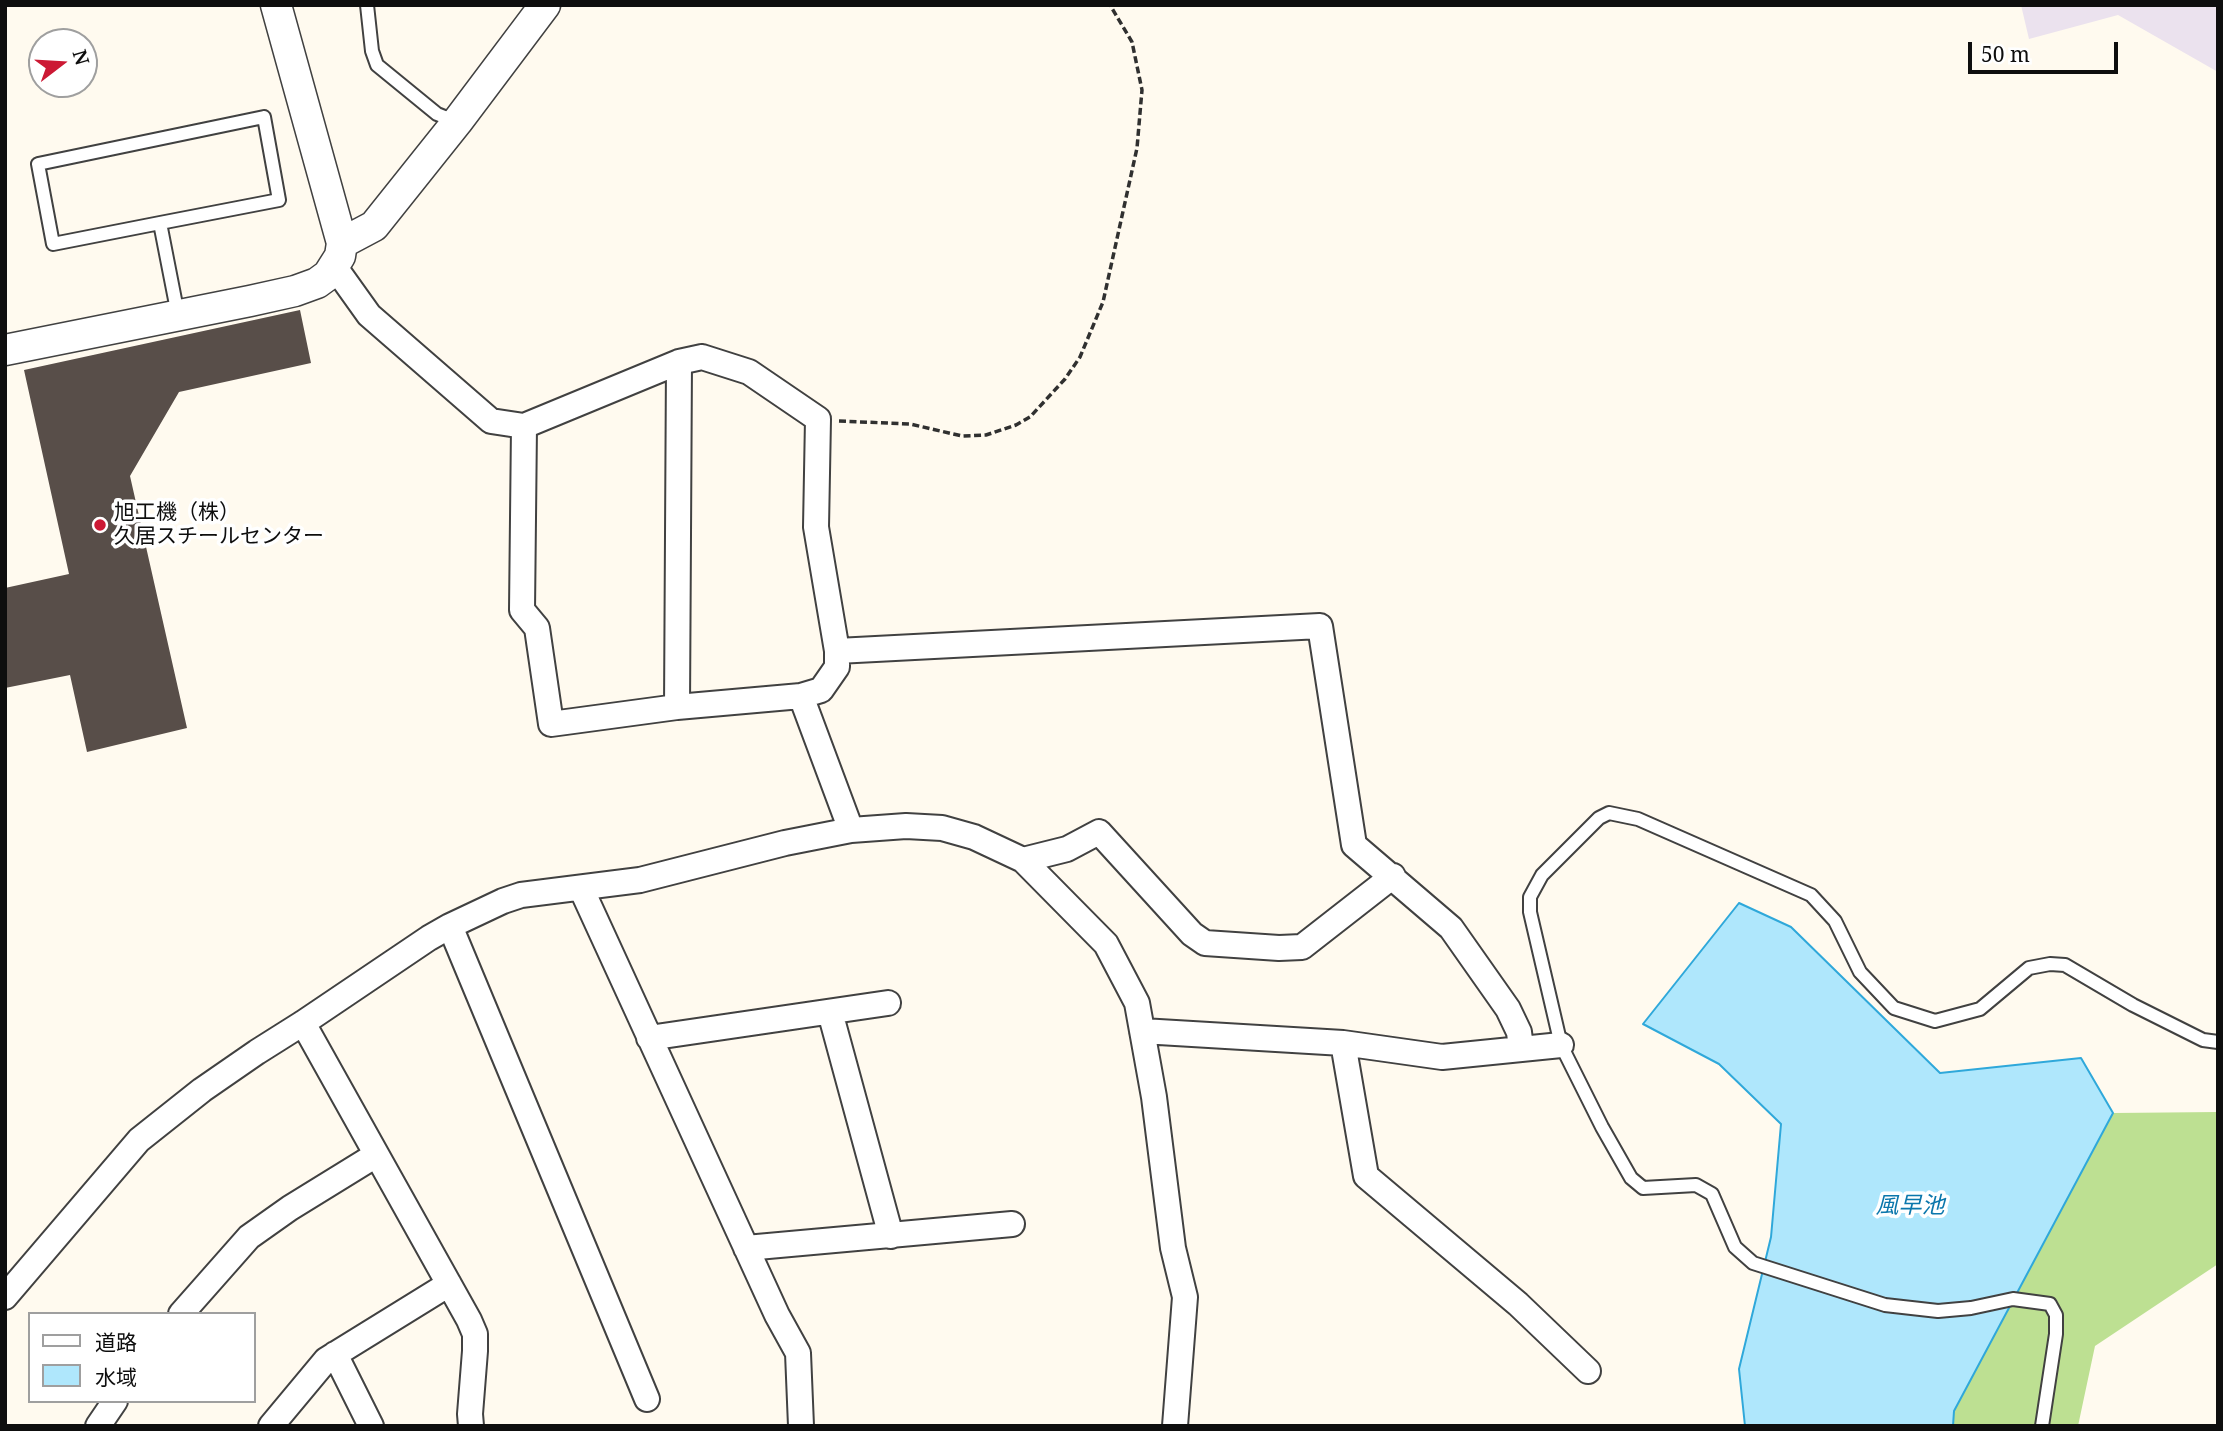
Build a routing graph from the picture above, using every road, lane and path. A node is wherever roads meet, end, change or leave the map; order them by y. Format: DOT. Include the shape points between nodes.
graph roads {
  1 [pos="276,5"];
  2 [pos="368,5"];
  3 [pos="545,5"];
  4 [pos="1111,5"];
  5 [pos="457,122"];
  6 [pos="160,223"];
  7 [pos="338,254"];
  8 [pos="178,316"];
  9 [pos="5,350"];
  10 [pos="679,362"];
  11 [pos="818,419"];
  12 [pos="524,426"];
  13 [pos="838,651"];
  14 [pos="801,696"];
  15 [pos="677,707"];
  16 [pos="851,830"];
  17 [pos="1023,860"];
  18 [pos="1393,876"];
  19 [pos="580,887"];
  20 [pos="450,926"];
  21 [pos="888,1003"];
  22 [pos="831,1012"];
  23 [pos="303,1023"];
  24 [pos="1142,1031"];
  25 [pos="649,1038"];
  26 [pos="2218,1042"];
  27 [pos="1343,1043"];
  28 [pos="1562,1045"];
  29 [pos="1521,1049"];
  30 [pos="376,1155"];
  31 [pos="1012,1224"];
  32 [pos="891,1236"];
  33 [pos="746,1248"];
  34 [pos="449,1284"];
  35 [pos="5,1297"];
  36 [pos="183,1312"];
  37 [pos="335,1354"];
  38 [pos="1588,1371"];
  39 [pos="647,1399"];
  40 [pos="115,1403"];
  41 [pos="98,1426"];
  42 [pos="271,1426"];
  43 [pos="371,1426"];
  44 [pos="471,1426"];
  45 [pos="801,1426"];
  46 [pos="1175,1426"];
  47 [pos="2042,1426"];
  1 -- 7 [label="street"];
  2 -- 5 [label="lane" via="377,65 437,114"];
  3 -- 5 [label="street"];
  4 -- 11 [label="path" via="1132,42 1142,90 1137,148 1103,302 1065,379 1030,417 986,435 962,436 910,424"];
  5 -- 7 [label="street" via="374,226"];
  6 -- 6 [label="lane" via="54,244 38,164 264,117 279,200"];
  6 -- 8 [label="lane"];
  7 -- 8 [label="street" via="328,275 317,283"];
  7 -- 12 [label="street" via="369,315 491,421"];
  8 -- 9 [label="street"];
  10 -- 11 [label="street" via="702,357 749,372"];
  10 -- 12 [label="street"];
  10 -- 15 [label="street"];
  11 -- 13 [label="street" via="816,527"];
  12 -- 15 [label="street" via="522,610 537,628 551,724"];
  13 -- 14 [label="street" via="836,667 821,690"];
  13 -- 18 [label="street" via="1320,626 1354,845"];
  14 -- 15 [label="street"];
  14 -- 16 [label="street"];
  16 -- 17 [label="street" via="942,828 974,836"];
  16 -- 19 [label="street" via="785,842 640,880"];
  17 -- 18 [label="street" via="1067,849 1099,832 1205,943 1279,948 1301,947"];
  17 -- 24 [label="street" via="1106,944 1137,1003"];
  18 -- 29 [label="street" via="1451,928 1508,1009"];
  19 -- 20 [label="street" via="521,895"];
  19 -- 25 [label="street"];
  20 -- 23 [label="street"];
  20 -- 39 [label="street"];
  21 -- 22 [label="street"];
  22 -- 25 [label="street"];
  22 -- 32 [label="street"];
  23 -- 30 [label="street"];
  23 -- 35 [label="street" via="202,1090 139,1140"];
  24 -- 27 [label="street"];
  24 -- 46 [label="street" via="1173,1248 1185,1297"];
  25 -- 33 [label="street"];
  26 -- 28 [label="lane" via="2203,1041 2057,964 2029,968 1980,1009 1935,1021 1894,1008 1860,972 1835,921 1811,895 1638,819 1609,813 1542,875 1530,897"];
  27 -- 29 [label="street" via="1442,1057"];
  27 -- 38 [label="street" via="1366,1176 1518,1304"];
  28 -- 29 [label="street"];
  28 -- 47 [label="lane" via="1631,1178 1643,1188 1696,1185 1712,1194 1735,1247 1754,1263 1885,1305 1938,1311 2013,1299 2050,1304 2056,1315 2056,1334"];
  30 -- 34 [label="street"];
  30 -- 36 [label="street" via="249,1237"];
  31 -- 32 [label="street"];
  32 -- 33 [label="street"];
  33 -- 45 [label="street" via="798,1353"];
  34 -- 37 [label="street"];
  34 -- 44 [label="street" via="475,1334"];
  37 -- 42 [label="street"];
  37 -- 43 [label="street"];
  40 -- 41 [label="street"];
}
